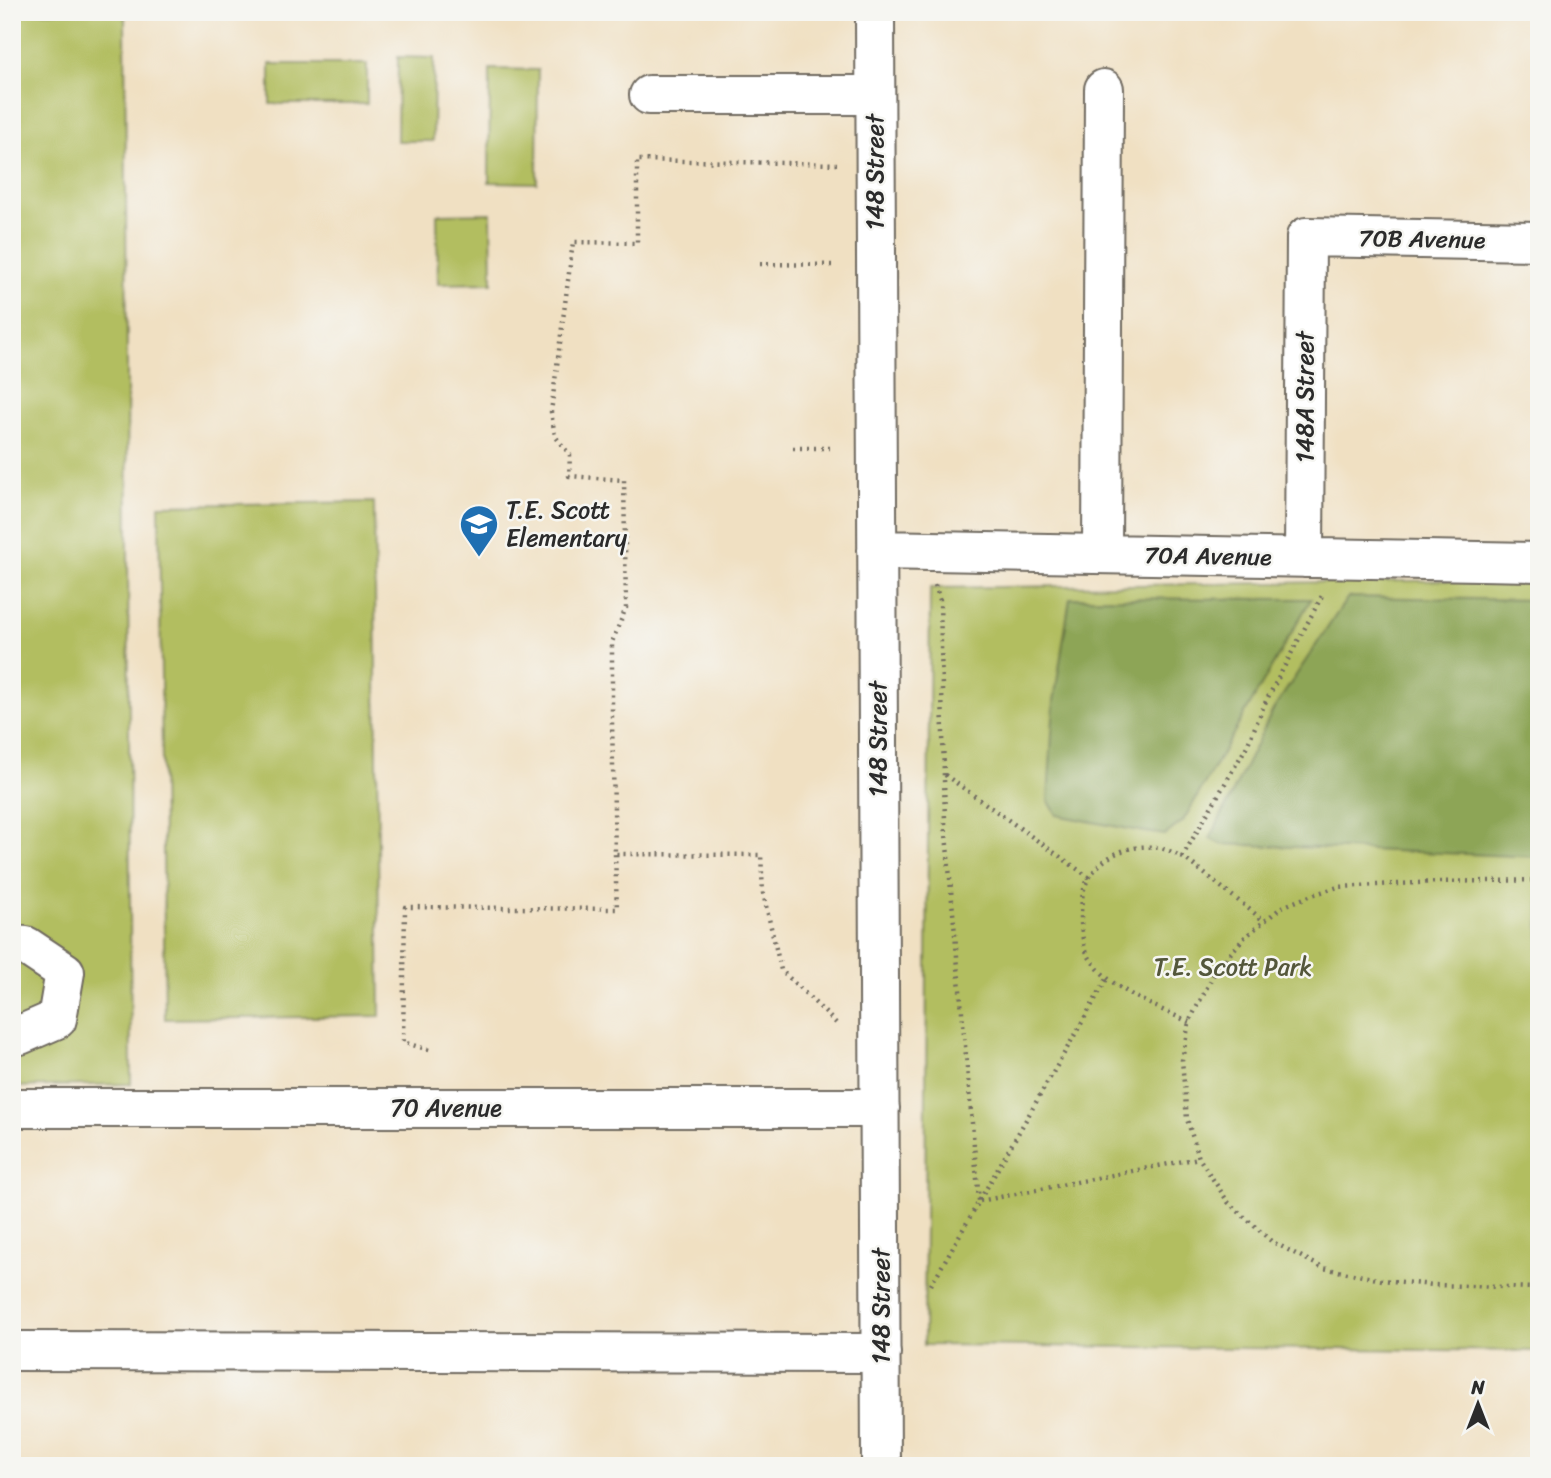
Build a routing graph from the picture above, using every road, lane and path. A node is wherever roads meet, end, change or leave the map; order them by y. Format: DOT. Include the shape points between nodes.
graph roads {
  1 [pos="875,12"];
  2 [pos="1104,89"];
  3 [pos="649,95"];
  4 [pos="874,95"];
  5 [pos="837,164"];
  6 [pos="1306,237"];
  7 [pos="1539,241"];
  8 [pos="760,264"];
  9 [pos="837,265"];
  10 [pos="793,448"];
  11 [pos="834,448"];
  12 [pos="877,550"];
  13 [pos="1102,554"];
  14 [pos="1539,562"];
  15 [pos="1314,569"];
  16 [pos="933,580"];
  17 [pos="944,774"];
  18 [pos="615,854"];
  19 [pos="1182,857"];
  20 [pos="1090,878"];
  21 [pos="1539,880"];
  22 [pos="1265,921"];
  23 [pos="12,945"];
  24 [pos="1108,977"];
  25 [pos="1189,1022"];
  26 [pos="836,1023"];
  27 [pos="12,1032"];
  28 [pos="429,1050"];
  29 [pos="12,1108"];
  30 [pos="880,1108"];
  31 [pos="1199,1158"];
  32 [pos="979,1201"];
  33 [pos="930,1285"];
  34 [pos="1539,1288"];
  35 [pos="12,1351"];
  36 [pos="881,1353"];
  37 [pos="881,1466"];
  1 -- 4 [label="street, 148 Street"];
  2 -- 13 [label="street"];
  3 -- 4 [label="street"];
  4 -- 12 [label="street, 148 Street"];
  5 -- 18 [label="path" via="637,160 638,243 573,242 551,412 555,436 570,455 569,476 624,480 626,608 612,642"];
  6 -- 7 [label="street, 70B Avenue"];
  6 -- 15 [label="street, 148A Street"];
  8 -- 9 [label="path"];
  10 -- 11 [label="path"];
  12 -- 13 [label="street, 70A Avenue"];
  12 -- 30 [label="street, 148 Street"];
  13 -- 15 [label="street, 70A Avenue"];
  14 -- 15 [label="street, 70A Avenue"];
  15 -- 19 [label="path" via="1323,595 1247,746"];
  16 -- 17 [label="path" via="940,600"];
  17 -- 20 [label="path"];
  17 -- 32 [label="path"];
  18 -- 26 [label="path" via="761,855 763,893 781,970"];
  18 -- 28 [label="path" via="617,909 405,907 403,1042"];
  19 -- 20 [label="path" via="1160,848 1137,846 1099,864"];
  19 -- 22 [label="path"];
  20 -- 24 [label="path" via="1081,909 1082,932 1087,953"];
  21 -- 22 [label="path" via="1338,887 1282,906"];
  22 -- 25 [label="path" via="1216,971"];
  23 -- 27 [label="street" via="26,946 65,972 57,1019 20,1035"];
  24 -- 25 [label="path" via="1126,992"];
  24 -- 32 [label="path"];
  25 -- 31 [label="path" via="1182,1060 1187,1119"];
  29 -- 30 [label="street, 70 Avenue"];
  30 -- 36 [label="street, 148 Street"];
  31 -- 32 [label="path"];
  31 -- 34 [label="path" via="1228,1202 1271,1241 1323,1268 1433,1285"];
  32 -- 33 [label="path"];
  35 -- 36 [label="street"];
  36 -- 37 [label="street, 148 Street"];
}
